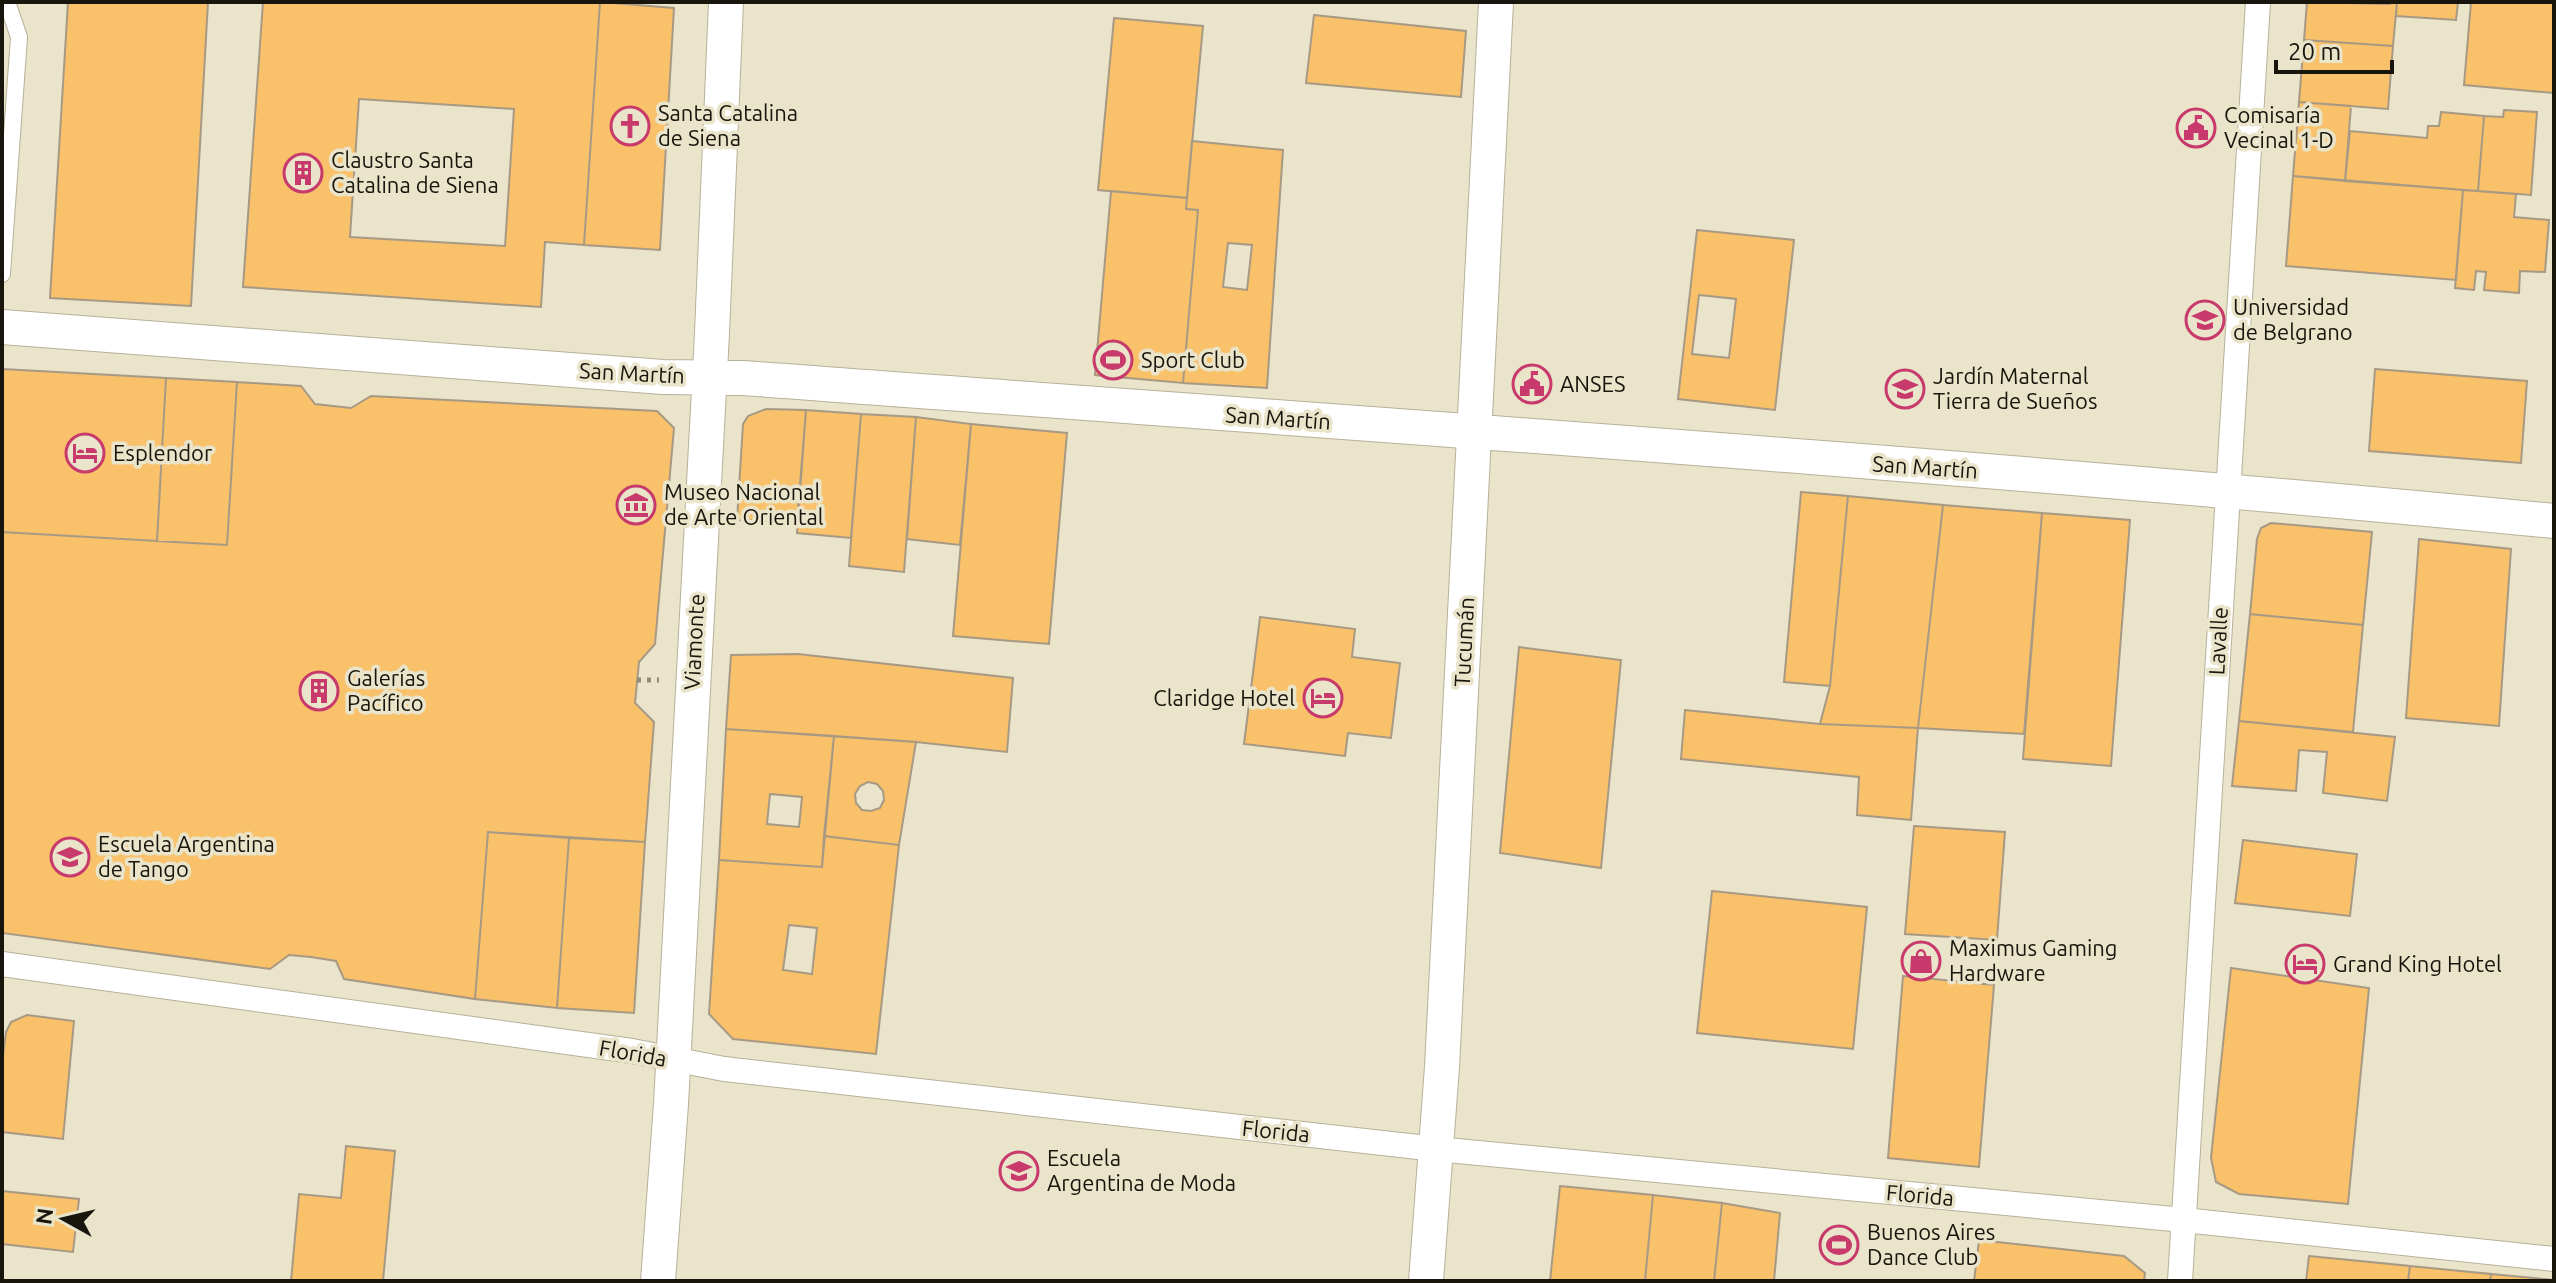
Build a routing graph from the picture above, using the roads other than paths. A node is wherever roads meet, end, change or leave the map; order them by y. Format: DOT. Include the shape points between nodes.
graph roads {
  1 [pos="7,2"];
  2 [pos="726,2"];
  3 [pos="1496,2"];
  4 [pos="2258,2"];
  5 [pos="2,274"];
  6 [pos="2,327"];
  7 [pos="709,377"];
  8 [pos="1474,432"];
  9 [pos="2227,490"];
  10 [pos="2554,521"];
  11 [pos="2,964"];
  12 [pos="673,1060"];
  13 [pos="1436,1149"];
  14 [pos="2184,1220"];
  15 [pos="2554,1259"];
  16 [pos="658,1281"];
  17 [pos="1426,1281"];
  18 [pos="2180,1281"];
  1 -- 5 [label="lane" via="19,37"];
  2 -- 7 [label="street, Viamonte"];
  3 -- 8 [label="street, Tucumán"];
  4 -- 9 [label="street, Lavalle"];
  6 -- 7 [label="street, San Martín"];
  7 -- 8 [label="street, San Martín"];
  7 -- 12 [label="street, Viamonte"];
  8 -- 9 [label="street, San Martín"];
  8 -- 13 [label="street, Tucumán"];
  9 -- 10 [label="street, San Martín"];
  9 -- 14 [label="street, Lavalle"];
  11 -- 12 [label="street, Florida"];
  12 -- 13 [label="street, Florida"];
  12 -- 16 [label="street, Viamonte"];
  13 -- 14 [label="street, Florida"];
  13 -- 17 [label="street, Tucumán"];
  14 -- 15 [label="street, Florida"];
  14 -- 18 [label="street, Lavalle"];
}
